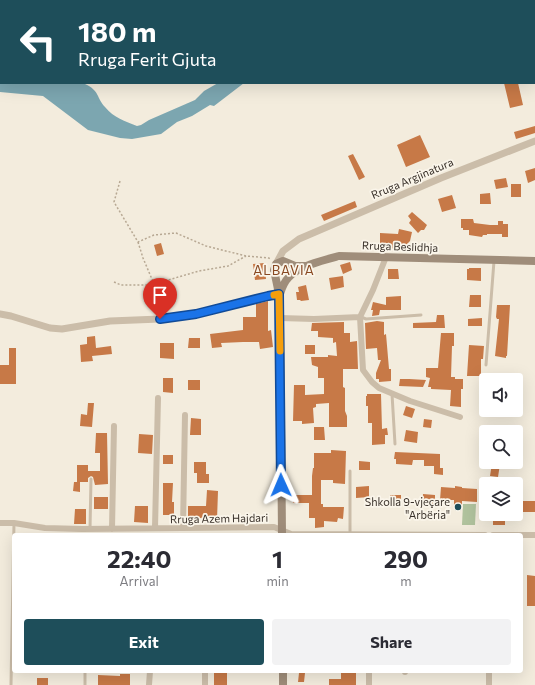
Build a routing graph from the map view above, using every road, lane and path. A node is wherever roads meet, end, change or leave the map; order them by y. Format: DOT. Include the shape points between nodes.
graph roads {
  1 [pos="535,141"];
  2 [pos="120,181"];
  3 [pos="299,239"];
  4 [pos="138,242"];
  5 [pos="246,256"];
  6 [pos="386,257"];
  7 [pos="494,260"];
  8 [pos="535,261"];
  9 [pos="289,263"];
  10 [pos="276,264"];
  11 [pos="308,266"];
  12 [pos="276,276"];
  13 [pos="289,276"];
  14 [pos="114,282"];
  15 [pos="154,284"];
  16 [pos="279,294"];
  17 [pos="0,314"];
  18 [pos="421,315"];
  19 [pos="360,317"];
  20 [pos="280,318"];
  21 [pos="486,365"];
  22 [pos="392,394"];
  23 [pos="158,398"];
  24 [pos="185,415"];
  25 [pos="460,417"];
  26 [pos="114,426"];
  27 [pos="395,444"];
  28 [pos="350,471"];
  29 [pos="91,479"];
  30 [pos="0,523"];
  31 [pos="14,523"];
  32 [pos="183,528"];
  33 [pos="204,528"];
  34 [pos="112,529"];
  35 [pos="88,531"];
  36 [pos="152,531"];
  37 [pos="14,533"];
  38 [pos="204,533"];
  39 [pos="282,533"];
  40 [pos="350,533"];
  41 [pos="523,535"];
  42 [pos="535,535"];
  43 [pos="12,631"];
  44 [pos="86,673"];
  45 [pos="150,673"];
  46 [pos="205,673"];
  47 [pos="283,673"];
  48 [pos="369,673"];
  49 [pos="489,673"];
  50 [pos="11,685"];
  51 [pos="85,685"];
  52 [pos="150,685"];
  53 [pos="205,685"];
  54 [pos="283,685"];
  55 [pos="369,685"];
  56 [pos="489,685"];
  1 -- 3 [label="street, Rruga Argjinatura"];
  2 -- 4 [label="path" via="114,202"];
  3 -- 9 [label="street" via="288,253"];
  3 -- 10 [label="street, Rruga Argjinatura" via="283,252"];
  4 -- 5 [label="path" via="154,235 176,233 206,246"];
  4 -- 15 [label="path"];
  5 -- 10 [label="path" via="268,258"];
  5 -- 15 [label="path" via="228,266"];
  6 -- 7 [label="main road, Rruga Beslidhja"];
  6 -- 11 [label="main road, Rruga Beslidhja" via="339,256"];
  6 -- 19 [label="street"];
  7 -- 8 [label="main road, Rruga Beslidhja"];
  7 -- 21 [label="lane"];
  9 -- 10 [label="main road" via="283,261"];
  9 -- 11 [label="main road" via="295,266"];
  9 -- 13 [label="main road" via="292,268"];
  10 -- 12 [label="main road"];
  11 -- 13 [label="main road, Rruga Beslidhja"];
  12 -- 13 [label="main road"];
  12 -- 16 [label="main road"];
  13 -- 16 [label="main road"];
  14 -- 15 [label="path" via="121,285"];
  16 -- 17 [label="street" via="196,314 160,319 110,321 62,329"];
  16 -- 20 [label="main road"];
  18 -- 19 [label="lane" via="366,319"];
  19 -- 20 [label="street"];
  19 -- 22 [label="street" via="363,370 379,388"];
  20 -- 39 [label="main road"];
  22 -- 25 [label="street"];
  22 -- 27 [label="lane"];
  23 -- 36 [label="street"];
  24 -- 32 [label="street"];
  26 -- 34 [label="street"];
  28 -- 40 [label="lane"];
  29 -- 35 [label="lane"];
  30 -- 31 [label="street, Rruga Azem Hajdari"];
  31 -- 35 [label="street, Rruga Azem Hajdari"];
  31 -- 37 [label="lane"];
  32 -- 33 [label="street, Rruga Azem Hajdari"];
  32 -- 36 [label="street, Rruga Azem Hajdari"];
  33 -- 38 [label="street"];
  33 -- 39 [label="street, Rruga Azem Hajdari" via="274,527"];
  34 -- 35 [label="street, Rruga Azem Hajdari"];
  34 -- 36 [label="street, Rruga Azem Hajdari"];
  41 -- 42 [label="street"];
  43 -- 50 [label="lane"];
  44 -- 51 [label="lane"];
  45 -- 52 [label="street"];
  46 -- 53 [label="street"];
  47 -- 54 [label="main road"];
  48 -- 55 [label="street"];
  49 -- 56 [label="street"];
}
